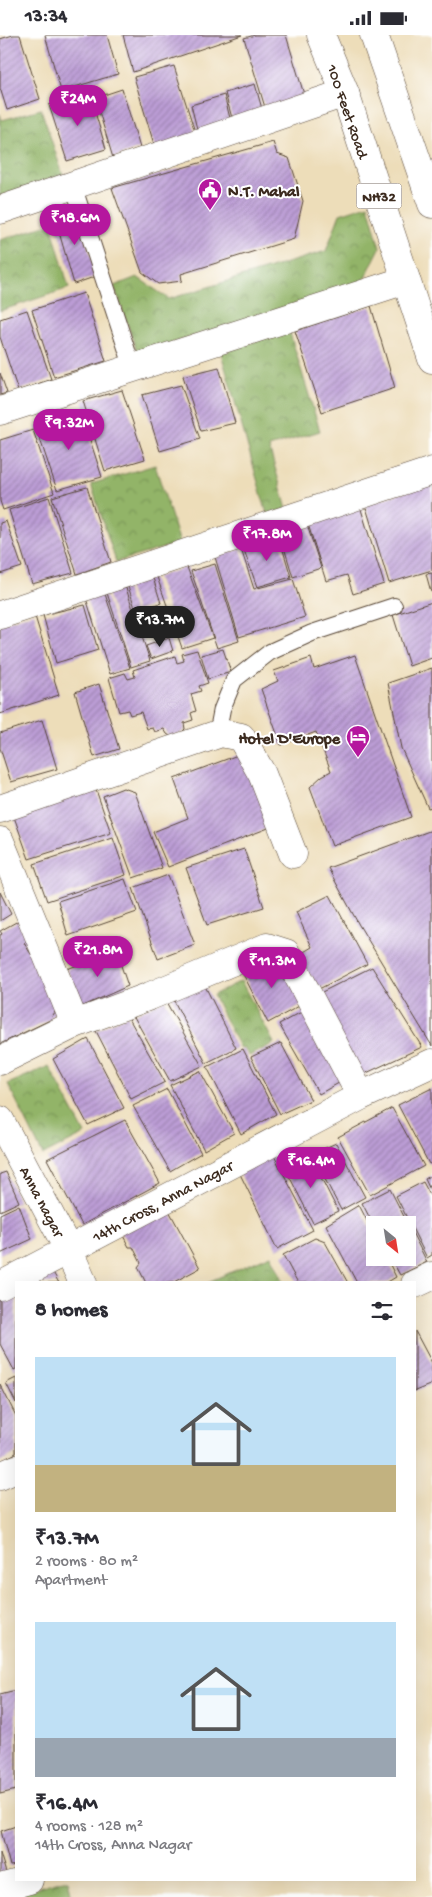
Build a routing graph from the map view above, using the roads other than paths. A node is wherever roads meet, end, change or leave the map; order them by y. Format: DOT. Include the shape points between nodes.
graph roads {
  1 [pos="321,35"];
  2 [pos="374,35"];
  3 [pos="344,93"];
  4 [pos="424,156"];
  5 [pos="73,185"];
  6 [pos="432,204"];
  7 [pos="0,210"];
  8 [pos="406,280"];
  9 [pos="432,359"];
  10 [pos="133,369"];
  11 [pos="0,411"];
  12 [pos="432,471"];
  13 [pos="394,606"];
  14 [pos="0,615"];
  15 [pos="218,735"];
  16 [pos="0,809"];
  17 [pos="0,841"];
  18 [pos="293,854"];
  19 [pos="75,1024"];
  20 [pos="0,1061"];
  21 [pos="432,1063"];
  22 [pos="361,1096"];
  23 [pos="0,1119"];
  24 [pos="68,1249"];
  25 [pos="432,1276"];
  26 [pos="83,1281"];
  27 [pos="416,1284"];
  28 [pos="0,1286"];
  29 [pos="15,1469"];
  30 [pos="0,1476"];
  31 [pos="25,1881"];
  32 [pos="0,1888"];
  1 -- 3 [label="main road, 100 Feet Road / NH32"];
  2 -- 4 [label="main road, NH32"];
  3 -- 5 [label="main road"];
  3 -- 8 [label="main road, 100 Feet Road / NH32"];
  4 -- 6 [label="main road, NH32"];
  5 -- 7 [label="main road"];
  5 -- 10 [label="lane"];
  8 -- 9 [label="main road, 100 Feet Road / NH32"];
  8 -- 10 [label="main road"];
  10 -- 11 [label="main road"];
  12 -- 14 [label="main road"];
  13 -- 15 [label="lane" via="312,633 270,652 234,680 222,709"];
  15 -- 16 [label="main road"];
  15 -- 18 [label="main road" via="240,737 262,774"];
  17 -- 19 [label="main road"];
  19 -- 20 [label="main road"];
  19 -- 22 [label="main road" via="267,947 286,953"];
  21 -- 22 [label="main road, 14th Cross, Anna Nagar"];
  22 -- 24 [label="main road, 14th Cross, Anna Nagar"];
  23 -- 24 [label="main road, Anna nagar"];
  24 -- 26 [label="main road, Anna nagar"];
  24 -- 28 [label="main road, 14th Cross, Anna Nagar"];
  25 -- 27 [label="main road"];
  29 -- 30 [label="main road"];
  31 -- 32 [label="main road"];
}
